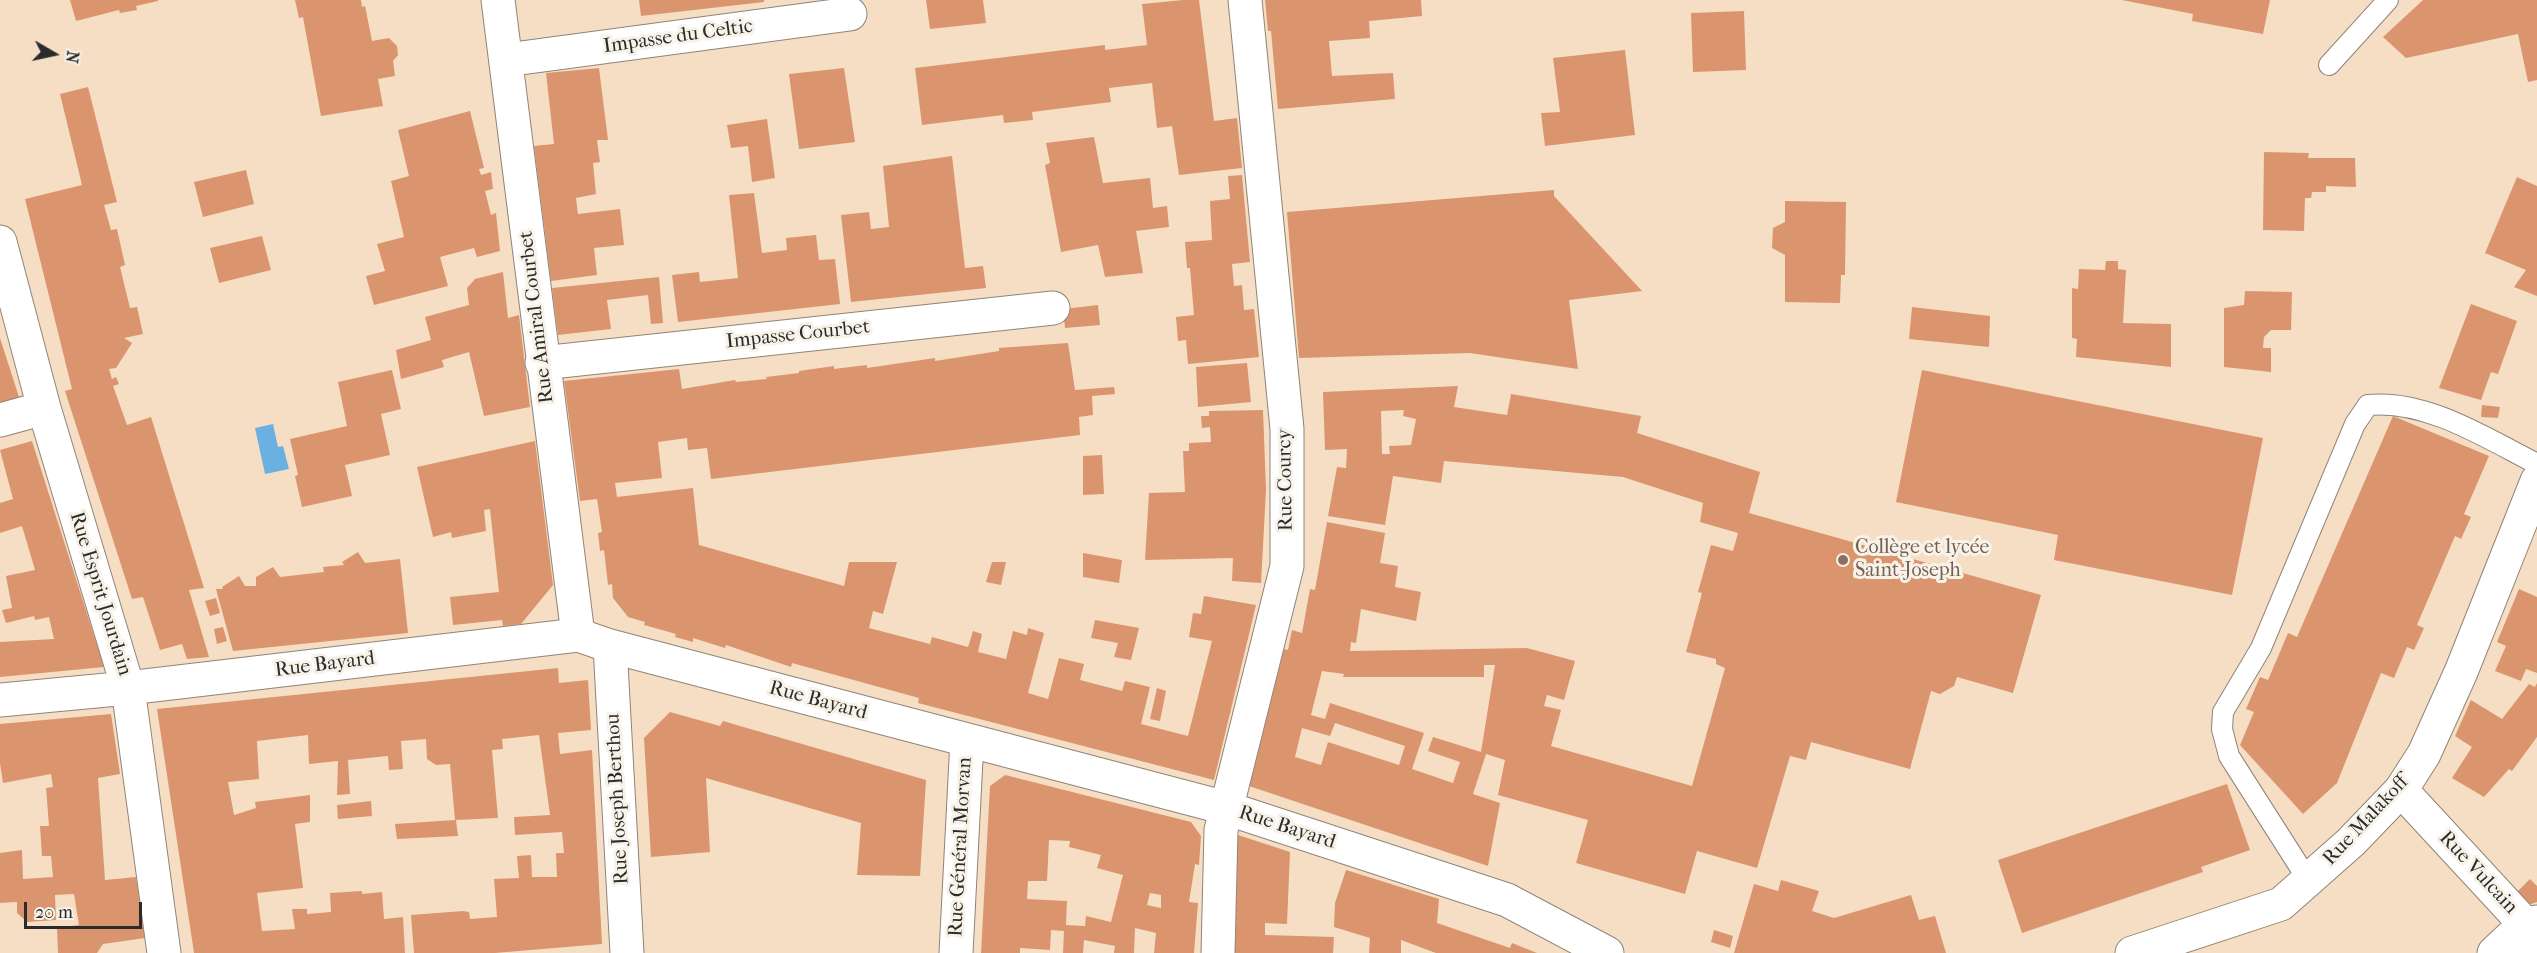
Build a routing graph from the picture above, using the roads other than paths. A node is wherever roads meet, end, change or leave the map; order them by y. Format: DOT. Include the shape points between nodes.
graph roads {
  1 [pos="498,0"];
  2 [pos="1245,0"];
  3 [pos="2388,0"];
  4 [pos="850,14"];
  5 [pos="506,60"];
  6 [pos="2329,65"];
  7 [pos="0,242"];
  8 [pos="1053,308"];
  9 [pos="542,363"];
  10 [pos="44,408"];
  11 [pos="0,420"];
  12 [pos="2537,464"];
  13 [pos="2537,482"];
  14 [pos="578,635"];
  15 [pos="610,646"];
  16 [pos="128,688"];
  17 [pos="0,700"];
  18 [pos="967,741"];
  19 [pos="2402,790"];
  20 [pos="1226,808"];
  21 [pos="2308,880"];
  22 [pos="2528,928"];
  23 [pos="164,953"];
  24 [pos="627,953"];
  25 [pos="956,953"];
  26 [pos="1218,953"];
  27 [pos="1607,953"];
  28 [pos="2132,953"];
  29 [pos="2494,953"];
  1 -- 5 [label="street, Rue Amiral Courbet"];
  2 -- 20 [label="street, Rue Courcy" via="1287,429 1287,566"];
  3 -- 6 [label="lane"];
  4 -- 5 [label="street, Impasse du Celtic"];
  5 -- 9 [label="street, Rue Amiral Courbet"];
  7 -- 10 [label="street, Rue Esprit Jourdain"];
  8 -- 9 [label="street, Impasse Courbet"];
  9 -- 14 [label="street, Rue Amiral Courbet"];
  10 -- 11 [label="street"];
  10 -- 16 [label="street, Rue Esprit Jourdain"];
  12 -- 21 [label="lane" via="2428,410 2388,403 2368,405 2355,424 2261,648 2223,712 2222,729 2229,756"];
  13 -- 19 [label="street, Rue Malakoff" via="2461,672 2424,754"];
  14 -- 15 [label="street, Rue Bayard"];
  14 -- 16 [label="street, Rue Bayard"];
  15 -- 18 [label="street, Rue Bayard"];
  15 -- 24 [label="street, Rue Joseph Berthou"];
  16 -- 17 [label="street, Rue Bayard"];
  16 -- 23 [label="street, Rue Esprit Jourdain"];
  18 -- 20 [label="street, Rue Bayard"];
  18 -- 25 [label="street, Rue Général Morvan"];
  19 -- 21 [label="street, Rue Malakoff"];
  19 -- 22 [label="street, Rue Vulcain"];
  20 -- 26 [label="street, Rue Courcy" via="1221,830"];
  20 -- 27 [label="street, Rue Bayard" via="1507,900"];
  21 -- 28 [label="street, Rue Malakoff" via="2281,904"];
  22 -- 29 [label="street, Rue Vulcain"];
}
